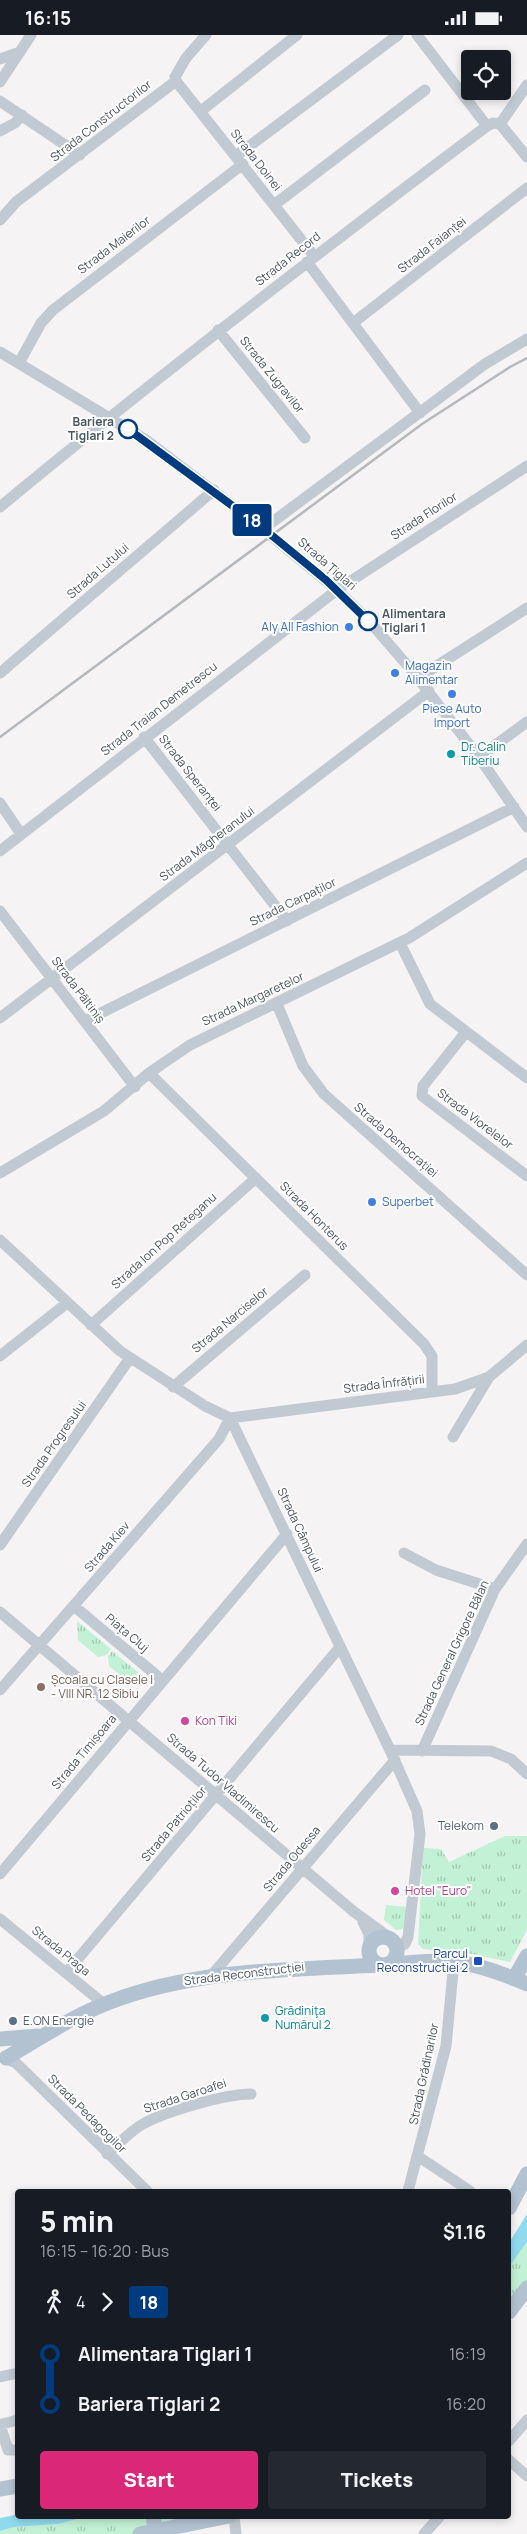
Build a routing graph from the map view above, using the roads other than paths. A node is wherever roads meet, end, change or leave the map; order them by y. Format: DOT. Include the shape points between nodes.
graph roads {
  1 [pos="31,35"];
  2 [pos="206,35"];
  3 [pos="297,35"];
  4 [pos="398,35"];
  5 [pos="417,35"];
  6 [pos="20,52"];
  7 [pos="0,59"];
  8 [pos="176,81"];
  9 [pos="0,82"];
  10 [pos="527,85"];
  11 [pos="425,90"];
  12 [pos="0,101"];
  13 [pos="201,111"];
  14 [pos="22,115"];
  15 [pos="500,124"];
  16 [pos="487,126"];
  17 [pos="0,131"];
  18 [pos="80,155"];
  19 [pos="527,157"];
  20 [pos="240,160"];
  21 [pos="527,188"];
  22 [pos="274,205"];
  23 [pos="0,220"];
  24 [pos="311,259"];
  25 [pos="353,323"];
  26 [pos="218,330"];
  27 [pos="527,339"];
  28 [pos="0,352"];
  29 [pos="20,363"];
  30 [pos="420,413"];
  31 [pos="109,416"];
  32 [pos="305,438"];
  33 [pos="527,466"];
  34 [pos="214,490"];
  35 [pos="0,507"];
  36 [pos="264,529"];
  37 [pos="336,589"];
  38 [pos="527,608"];
  39 [pos="0,673"];
  40 [pos="418,678"];
  41 [pos="429,691"];
  42 [pos="527,722"];
  43 [pos="144,737"];
  44 [pos="479,757"];
  45 [pos="0,803"];
  46 [pos="514,807"];
  47 [pos="527,827"];
  48 [pos="21,834"];
  49 [pos="228,845"];
  50 [pos="0,851"];
  51 [pos="527,863"];
  52 [pos="0,911"];
  53 [pos="287,921"];
  54 [pos="400,943"];
  55 [pos="52,979"];
  56 [pos="277,1004"];
  57 [pos="0,1018"];
  58 [pos="85,1021"];
  59 [pos="466,1033"];
  60 [pos="149,1073"];
  61 [pos="527,1078"];
  62 [pos="135,1087"];
  63 [pos="0,1173"];
  64 [pos="527,1175"];
  65 [pos="256,1178"];
  66 [pos="0,1240"];
  67 [pos="305,1275"];
  68 [pos="527,1275"];
  69 [pos="67,1303"];
  70 [pos="91,1325"];
  71 [pos="527,1345"];
  72 [pos="0,1356"];
  73 [pos="130,1358"];
  74 [pos="489,1377"];
  75 [pos="174,1387"];
  76 [pos="432,1392"];
  77 [pos="230,1418"];
  78 [pos="453,1437"];
  79 [pos="287,1534"];
  80 [pos="527,1544"];
  81 [pos="0,1545"];
  82 [pos="404,1553"];
  83 [pos="495,1589"];
  84 [pos="74,1606"];
  85 [pos="0,1613"];
  86 [pos="40,1645"];
  87 [pos="340,1647"];
  88 [pos="162,1680"];
  89 [pos="0,1690"];
  90 [pos="129,1720"];
  91 [pos="422,1751"];
  92 [pos="393,1755"];
  93 [pos="527,1774"];
  94 [pos="216,1796"];
  95 [pos="302,1869"];
  96 [pos="0,1874"];
  97 [pos="357,1915"];
  98 [pos="0,1919"];
  99 [pos="395,1945"];
  100 [pos="527,1956"];
  101 [pos="376,1958"];
  102 [pos="427,1959"];
  103 [pos="454,1961"];
  104 [pos="66,1973"];
  105 [pos="211,1976"];
  106 [pos="520,1982"];
  107 [pos="104,2004"];
  108 [pos="42,2036"];
  109 [pos="0,2039"];
  110 [pos="4,2060"];
  111 [pos="251,2094"];
  112 [pos="107,2154"];
  113 [pos="419,2157"];
  114 [pos="527,2174"];
  115 [pos="145,2189"];
  116 [pos="409,2189"];
  117 [pos="467,2189"];
  118 [pos="511,2204"];
  119 [pos="527,2288"];
  120 [pos="511,2309"];
  121 [pos="15,2374"];
  122 [pos="0,2377"];
  123 [pos="1,2419"];
  124 [pos="15,2420"];
  125 [pos="527,2420"];
  126 [pos="511,2439"];
  127 [pos="15,2450"];
  128 [pos="511,2462"];
  129 [pos="527,2476"];
  130 [pos="15,2486"];
  131 [pos="0,2489"];
  132 [pos="204,2519"];
  133 [pos="234,2519"];
  134 [pos="437,2519"];
  135 [pos="154,2525"];
  136 [pos="140,2534"];
  137 [pos="236,2534"];
  138 [pos="424,2534"];
  1 -- 6 [label="street"];
  2 -- 8 [label="street, Strada Constructorilor" via="186,58 175,77"];
  3 -- 13 [label="street"];
  4 -- 20 [label="street, Strada Maierilor"];
  5 -- 16 [label="street"];
  6 -- 7 [label="street"];
  6 -- 9 [label="street"];
  8 -- 13 [label="street, Strada Doinei"];
  8 -- 18 [label="street, Strada Constructorilor"];
  10 -- 15 [label="street"];
  11 -- 22 [label="street"];
  12 -- 14 [label="street"];
  13 -- 20 [label="street, Strada Doinei"];
  14 -- 17 [label="street"];
  14 -- 18 [label="street"];
  15 -- 16 [label="street"];
  15 -- 19 [label="street"];
  16 -- 24 [label="street, Strada Record"];
  18 -- 23 [label="street, Strada Constructorilor" via="16,202"];
  20 -- 22 [label="street, Strada Doinei"];
  20 -- 29 [label="street, Strada Maierilor" via="53,310 41,323"];
  21 -- 25 [label="street, Strada Faianței"];
  22 -- 24 [label="street, Strada Doinei"];
  24 -- 25 [label="street"];
  24 -- 26 [label="street, Strada Record"];
  25 -- 30 [label="street"];
  26 -- 31 [label="street, Strada Record"];
  26 -- 32 [label="street, Strada Zugravilor"];
  27 -- 30 [label="street" via="491,360"];
  28 -- 29 [label="street, Strada Țiglari"];
  29 -- 31 [label="street, Strada Țiglari"];
  30 -- 36 [label="street"];
  31 -- 34 [label="street, Strada Țiglari"];
  31 -- 35 [label="street, Strada Record"];
  33 -- 37 [label="street, Strada Florilor"];
  34 -- 36 [label="street, Strada Țiglari"];
  34 -- 39 [label="street, Strada Lutului"];
  36 -- 37 [label="street, Strada Țiglari"];
  37 -- 40 [label="street, Strada Țiglari" via="370,622"];
  37 -- 43 [label="street, Strada Traian Demetrescu"];
  38 -- 40 [label="street"];
  40 -- 41 [label="street, Strada Țiglari"];
  41 -- 44 [label="street, Strada Țiglari"];
  41 -- 49 [label="street, Strada Măgheranului"];
  42 -- 44 [label="street"];
  43 -- 48 [label="street, Strada Traian Demetrescu"];
  43 -- 49 [label="street, Strada Speranței"];
  44 -- 46 [label="street, Strada Țiglari"];
  45 -- 48 [label="street"];
  46 -- 47 [label="street, Strada Țiglari"];
  46 -- 53 [label="street, Strada Carpaților"];
  48 -- 50 [label="street, Strada Traian Demetrescu"];
  49 -- 53 [label="street, Strada Speranței"];
  49 -- 55 [label="street, Strada Măgheranului"];
  51 -- 54 [label="street, Strada Margaretelor"];
  52 -- 55 [label="street, Strada Păltiniș"];
  53 -- 58 [label="street, Strada Carpaților"];
  54 -- 56 [label="street, Strada Margaretelor"];
  54 -- 59 [label="street" via="430,1004"];
  55 -- 57 [label="street, Strada Măgheranului"];
  55 -- 58 [label="street, Strada Păltiniș"];
  56 -- 60 [label="street, Strada Margaretelor" via="190,1045"];
  56 -- 68 [label="street, Strada Democrației" via="303,1066 324,1094"];
  58 -- 62 [label="street, Strada Păltiniș"];
  59 -- 61 [label="street"];
  59 -- 64 [label="street, Strada Viorelelor" via="422,1086 422,1096"];
  60 -- 62 [label="street, Strada Margaretelor"];
  60 -- 65 [label="street, Strada Honterus"];
  62 -- 63 [label="street, Strada Margaretelor" via="104,1111"];
  65 -- 70 [label="street, Strada Ion Pop Reteganu"];
  65 -- 76 [label="street, Strada Honterus" via="427,1348 432,1357"];
  66 -- 69 [label="street"];
  67 -- 75 [label="street, Strada Narciselor"];
  69 -- 70 [label="street"];
  69 -- 72 [label="street"];
  70 -- 73 [label="street"];
  71 -- 74 [label="street, Strada Înfrățirii"];
  73 -- 75 [label="street"];
  73 -- 81 [label="street, Strada Progresului"];
  74 -- 76 [label="street, Strada Înfrățirii" via="467,1386"];
  74 -- 78 [label="street"];
  75 -- 77 [label="street"];
  76 -- 77 [label="street, Strada Înfrățirii"];
  77 -- 79 [label="street, Strada Câmpului"];
  77 -- 84 [label="street, Strada Kiev" via="219,1439"];
  79 -- 87 [label="street, Strada Câmpului"];
  79 -- 88 [label="street, Strada Timișoara"];
  80 -- 83 [label="street, Strada General Grigore Bălan"];
  82 -- 83 [label="street" via="436,1570"];
  83 -- 91 [label="street, Strada General Grigore Bălan"];
  84 -- 86 [label="street, Strada Kiev"];
  84 -- 88 [label="street, Piața Cluj"];
  85 -- 86 [label="street, Strada Tudor Vladimirescu"];
  86 -- 89 [label="street, Strada Kiev"];
  86 -- 90 [label="street, Strada Tudor Vladimirescu"];
  87 -- 92 [label="street, Strada Câmpului"];
  87 -- 94 [label="street, Strada Patrioților"];
  88 -- 90 [label="street, Strada Timișoara"];
  90 -- 94 [label="street, Strada Tudor Vladimirescu"];
  90 -- 96 [label="street, Strada Timișoara"];
  91 -- 92 [label="street"];
  91 -- 93 [label="street" via="490,1751 511,1759"];
  92 -- 95 [label="street, Strada Odessa"];
  92 -- 99 [label="street, Strada Câmpului" via="417,1811 420,1826 407,1941"];
  94 -- 95 [label="street, Strada Tudor Vladimirescu"];
  94 -- 104 [label="street, Strada Patrioților"];
  95 -- 97 [label="street, Strada Tudor Vladimirescu"];
  95 -- 105 [label="street, Strada Odessa"];
  97 -- 99 [label="street, Strada Tudor Vladimirescu"];
  97 -- 101 [label="street" via="368,1930"];
  98 -- 104 [label="street, Strada Praga"];
  99 -- 101 [label="main road" via="396,1959"];
  99 -- 101 [label="main road" via="379,1938"];
  99 -- 102 [label="main road"];
  100 -- 106 [label="main road"];
  101 -- 102 [label="main road"];
  101 -- 105 [label="main road, Strada Reconstrucției" via="339,1966"];
  102 -- 103 [label="main road"];
  103 -- 106 [label="main road" via="488,1968"];
  103 -- 113 [label="street, Strada Grădinarilor" via="446,2046"];
  104 -- 107 [label="street, Strada Praga"];
  105 -- 107 [label="main road, Strada Reconstrucției" via="168,1984"];
  107 -- 108 [label="main road, Strada Reconstrucției"];
  108 -- 109 [label="main road"];
  108 -- 110 [label="main road, Strada Reconstrucției"];
  109 -- 110 [label="main road" via="8,2049"];
  110 -- 112 [label="street, Strada Pedagogilor" via="16,2063"];
  111 -- 112 [label="street, Strada Garoafei" via="221,2097 151,2120"];
  112 -- 115 [label="street, Strada Pedagogilor"];
  113 -- 116 [label="street, Strada Grădinarilor"];
  113 -- 117 [label="street"];
  114 -- 118 [label="main road"];
  119 -- 120 [label="main road"];
  121 -- 122 [label="street"];
  123 -- 124 [label="street"];
  123 -- 127 [label="street" via="6,2447"];
  125 -- 126 [label="street"];
  128 -- 129 [label="street"];
  130 -- 131 [label="main road"];
  132 -- 135 [label="main road"];
  133 -- 137 [label="street"];
  134 -- 138 [label="street"];
  135 -- 136 [label="main road"];
}
